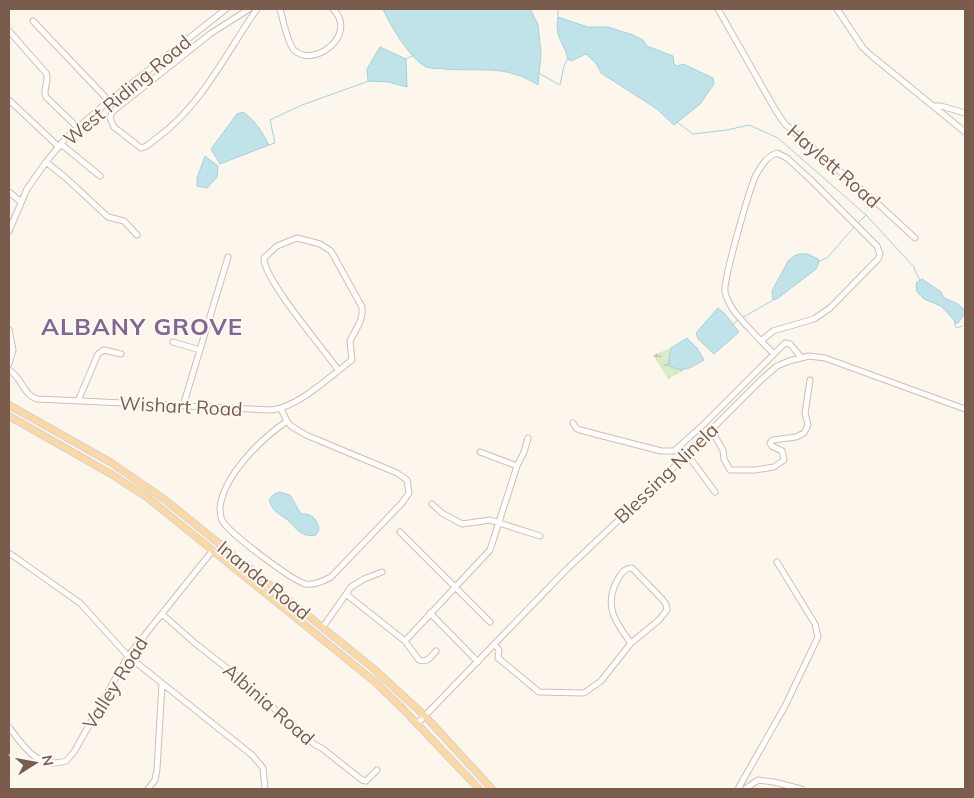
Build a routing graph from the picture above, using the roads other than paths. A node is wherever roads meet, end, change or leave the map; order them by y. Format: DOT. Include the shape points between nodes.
graph roads {
  1 [pos="226,9"];
  2 [pos="249,9"];
  3 [pos="257,9"];
  4 [pos="280,9"];
  5 [pos="333,9"];
  6 [pos="718,9"];
  7 [pos="837,9"];
  8 [pos="33,21"];
  9 [pos="9,31"];
  10 [pos="9,100"];
  11 [pos="109,101"];
  12 [pos="934,106"];
  13 [pos="965,113"];
  14 [pos="77,127"];
  15 [pos="965,132"];
  16 [pos="60,145"];
  17 [pos="46,162"];
  18 [pos="100,176"];
  19 [pos="9,192"];
  20 [pos="20,202"];
  21 [pos="9,231"];
  22 [pos="137,235"];
  23 [pos="914,238"];
  24 [pos="228,257"];
  25 [pos="9,330"];
  26 [pos="761,341"];
  27 [pos="173,342"];
  28 [pos="200,350"];
  29 [pos="121,354"];
  30 [pos="774,354"];
  31 [pos="800,357"];
  32 [pos="9,364"];
  33 [pos="9,370"];
  34 [pos="338,370"];
  35 [pos="810,380"];
  36 [pos="78,401"];
  37 [pos="10,406"];
  38 [pos="183,406"];
  39 [pos="281,408"];
  40 [pos="965,409"];
  41 [pos="9,416"];
  42 [pos="287,421"];
  43 [pos="573,423"];
  44 [pos="711,430"];
  45 [pos="528,438"];
  46 [pos="480,452"];
  47 [pos="687,454"];
  48 [pos="517,466"];
  49 [pos="715,492"];
  50 [pos="432,504"];
  51 [pos="500,523"];
  52 [pos="400,532"];
  53 [pos="540,536"];
  54 [pos="213,550"];
  55 [pos="9,553"];
  56 [pos="777,562"];
  57 [pos="382,572"];
  58 [pos="456,587"];
  59 [pos="347,595"];
  60 [pos="430,613"];
  61 [pos="162,614"];
  62 [pos="490,622"];
  63 [pos="323,627"];
  64 [pos="404,641"];
  65 [pos="631,643"];
  66 [pos="495,644"];
  67 [pos="436,651"];
  68 [pos="128,656"];
  69 [pos="478,662"];
  70 [pos="382,676"];
  71 [pos="162,684"];
  72 [pos="379,686"];
  73 [pos="425,716"];
  74 [pos="418,724"];
  75 [pos="9,727"];
  76 [pos="469,766"];
  77 [pos="377,770"];
  78 [pos="478,788"];
  79 [pos="148,789"];
  80 [pos="265,789"];
  81 [pos="492,789"];
  82 [pos="738,789"];
  83 [pos="745,789"];
  84 [pos="801,789"];
  1 -- 11 [label="street, West Riding Road"];
  2 -- 3 [label="street" via="210,34 112,112 110,118 114,127 141,148 168,130 193,105"];
  4 -- 5 [label="street" via="294,50 309,55 324,50 338,39 341,29 338,14"];
  6 -- 23 [label="street, Haylett Road" via="785,124"];
  7 -- 12 [label="street" via="863,48"];
  8 -- 11 [label="street"];
  9 -- 14 [label="street" via="46,73 46,97"];
  10 -- 16 [label="street"];
  11 -- 14 [label="street, West Riding Road"];
  12 -- 13 [label="street"];
  12 -- 15 [label="street"];
  14 -- 16 [label="street, West Riding Road"];
  16 -- 17 [label="street, West Riding Road"];
  16 -- 18 [label="street"];
  17 -- 20 [label="street, West Riding Road"];
  17 -- 22 [label="street" via="108,217 124,221"];
  19 -- 20 [label="street"];
  20 -- 21 [label="street, West Riding Road"];
  24 -- 28 [label="street"];
  25 -- 32 [label="street" via="12,350"];
  26 -- 26 [label="street" via="728,301 725,286 755,177 772,154 777,153 787,158 880,250 880,257 830,308 814,319 772,331"];
  26 -- 30 [label="street"];
  27 -- 28 [label="street"];
  28 -- 38 [label="street"];
  29 -- 36 [label="street" via="104,350 98,354"];
  30 -- 31 [label="street" via="787,343"];
  30 -- 43 [label="street" via="674,451 661,451 580,430"];
  31 -- 40 [label="street, Blessing Ninela" via="824,358"];
  31 -- 44 [label="street, Blessing Ninela" via="777,366"];
  33 -- 36 [label="street, Wishart Road" via="34,398"];
  34 -- 34 [label="street, Wishart Road" via="352,360 350,341 360,322 362,307 335,256 320,244 301,238 292,239 277,246 264,258 265,267 290,307"];
  34 -- 39 [label="street, Wishart Road" via="294,403"];
  35 -- 44 [label="street" via="805,413 808,425 804,433 796,437 770,442 782,452 784,460 774,467 730,470"];
  36 -- 38 [label="street, Wishart Road"];
  37 -- 63 [label="main road, Inanda Road" via="135,478"];
  38 -- 39 [label="street, Wishart Road"];
  39 -- 42 [label="street"];
  41 -- 54 [label="main road, Inanda Road" via="124,482"];
  42 -- 42 [label="street" via="306,435 398,473 407,480 409,493 402,504 331,577 318,583 305,584 289,576 222,521 220,508 227,484 268,434"];
  44 -- 47 [label="street, Blessing Ninela"];
  45 -- 48 [label="street"];
  46 -- 48 [label="street"];
  47 -- 49 [label="street"];
  47 -- 66 [label="street, Blessing Ninela" via="566,570"];
  48 -- 51 [label="street"];
  50 -- 51 [label="street" via="462,524 490,520"];
  51 -- 53 [label="street"];
  51 -- 58 [label="street" via="490,550"];
  52 -- 58 [label="street"];
  54 -- 61 [label="street, Valley Road"];
  54 -- 72 [label="main road, Inanda Road"];
  55 -- 68 [label="street" via="80,603"];
  56 -- 82 [label="street" via="815,624 818,637 785,706"];
  57 -- 59 [label="street" via="358,582"];
  58 -- 60 [label="street"];
  58 -- 62 [label="street"];
  59 -- 63 [label="street"];
  59 -- 64 [label="street"];
  60 -- 64 [label="street"];
  60 -- 69 [label="street"];
  61 -- 68 [label="street, Valley Road"];
  61 -- 77 [label="street, Albinia Road" via="248,684 314,744 362,780 366,781"];
  63 -- 70 [label="main road, Inanda Road"];
  64 -- 67 [label="street" via="421,661 429,659"];
  65 -- 65 [label="street" via="667,610 662,599 632,568 625,570 618,579 610,604 613,615"];
  65 -- 66 [label="street" via="596,686 580,694 537,692 498,658 499,650"];
  66 -- 69 [label="street, Blessing Ninela"];
  68 -- 71 [label="street"];
  68 -- 75 [label="street, Valley Road" via="66,761 53,762 31,755"];
  69 -- 73 [label="street, Blessing Ninela"];
  70 -- 72 [label="main road"];
  70 -- 73 [label="main road, Inanda Road"];
  71 -- 79 [label="street" via="157,769 155,780"];
  71 -- 80 [label="street" via="259,762 264,771"];
  72 -- 74 [label="main road, Inanda Road"];
  73 -- 74 [label="street, Blessing Ninela"];
  73 -- 76 [label="main road, Inanda Road"];
  74 -- 78 [label="main road, Inanda Road"];
  76 -- 78 [label="main road" via="480,782"];
  76 -- 81 [label="main road, Inanda Road"];
  83 -- 84 [label="street" via="758,780"];
}
